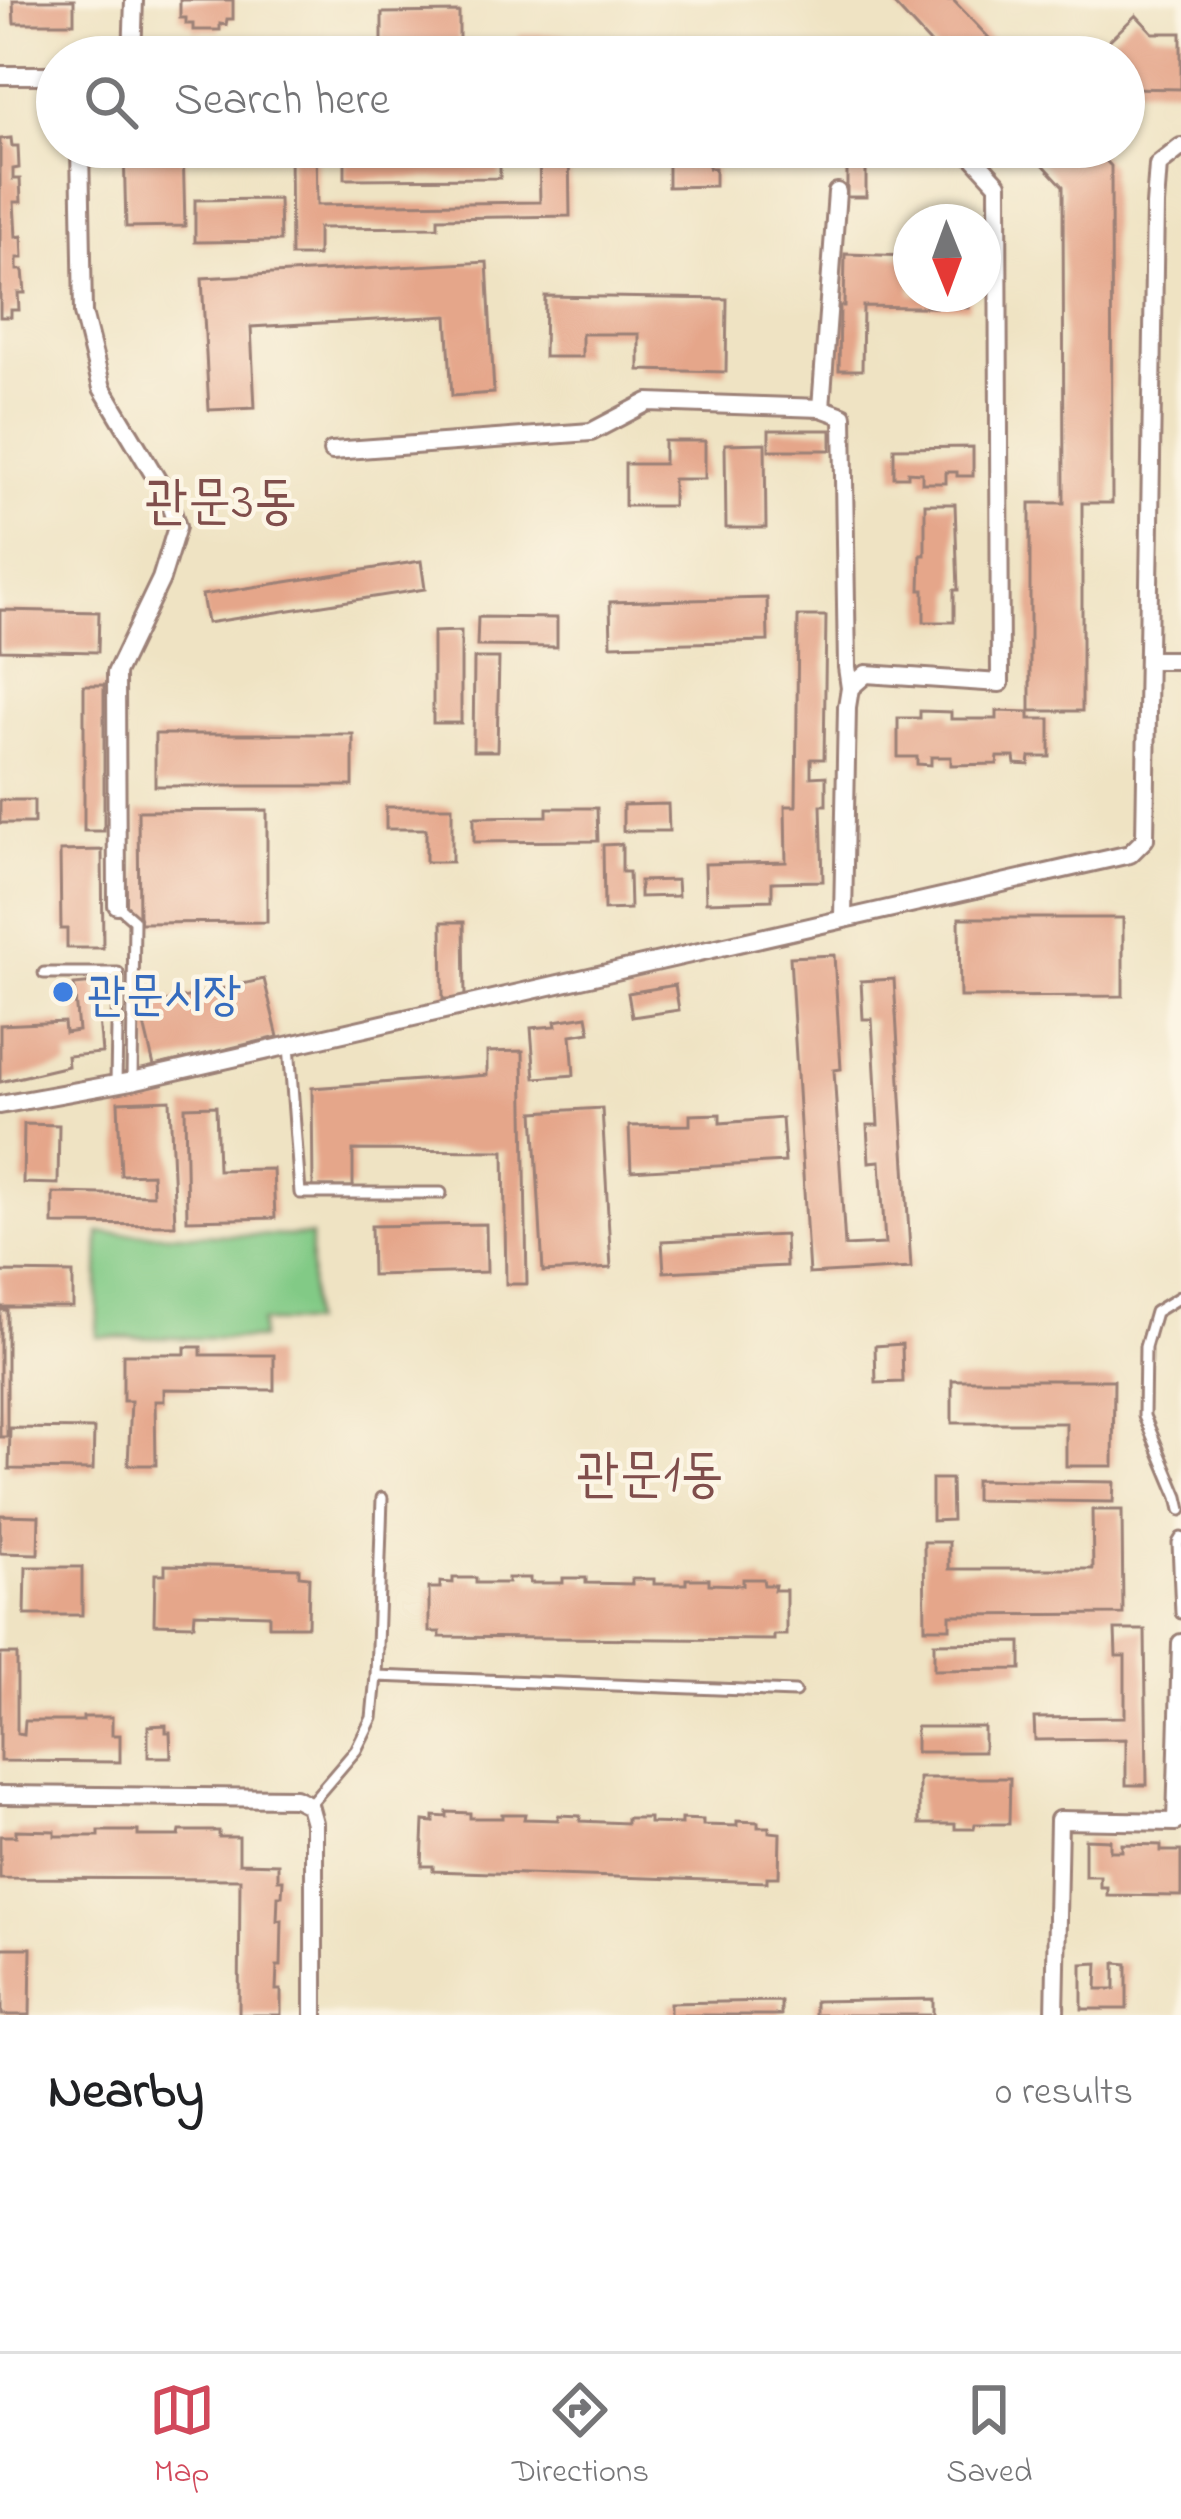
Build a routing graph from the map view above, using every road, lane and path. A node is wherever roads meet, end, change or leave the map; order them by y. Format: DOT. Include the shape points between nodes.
graph roads {
  1 [pos="134,0"];
  2 [pos="133,36"];
  3 [pos="0,75"];
  4 [pos="36,75"];
  5 [pos="1181,147"];
  6 [pos="80,168"];
  7 [pos="983,168"];
  8 [pos="837,192"];
  9 [pos="821,408"];
  10 [pos="332,451"];
  11 [pos="1148,660"];
  12 [pos="1181,660"];
  13 [pos="850,688"];
  14 [pos="118,905"];
  15 [pos="843,918"];
  16 [pos="44,973"];
  17 [pos="290,1045"];
  18 [pos="124,1083"];
  19 [pos="0,1105"];
  20 [pos="441,1193"];
  21 [pos="1181,1296"];
  22 [pos="382,1498"];
  23 [pos="1181,1510"];
  24 [pos="1181,1538"];
  25 [pos="1181,1613"];
  26 [pos="1181,1643"];
  27 [pos="376,1676"];
  28 [pos="795,1693"];
  29 [pos="0,1795"];
  30 [pos="309,1805"];
  31 [pos="314,2015"];
  32 [pos="1055,2015"];
  1 -- 2 [label="street"];
  3 -- 4 [label="street"];
  5 -- 11 [label="street" via="1158,165 1154,205"];
  6 -- 14 [label="street" via="83,313 102,388 177,526 116,673"];
  7 -- 13 [label="street" via="998,184 1000,683 866,674"];
  8 -- 9 [label="street"];
  9 -- 10 [label="street" via="647,402 591,432"];
  9 -- 13 [label="street" via="843,416"];
  11 -- 12 [label="street"];
  11 -- 15 [label="street" via="1145,839 1130,854"];
  13 -- 15 [label="street"];
  14 -- 18 [label="lane" via="134,920"];
  15 -- 17 [label="street"];
  16 -- 18 [label="lane" via="118,973"];
  17 -- 18 [label="street"];
  17 -- 20 [label="lane" via="299,1193"];
  18 -- 19 [label="street"];
  21 -- 23 [label="lane" via="1155,1312 1145,1347 1144,1416"];
  22 -- 27 [label="lane"];
  24 -- 25 [label="lane"];
  26 -- 32 [label="street" via="1176,1822 1059,1820"];
  27 -- 28 [label="lane"];
  27 -- 30 [label="lane" via="372,1718 356,1750"];
  29 -- 30 [label="street" via="295,1798"];
  30 -- 31 [label="street"];
}
